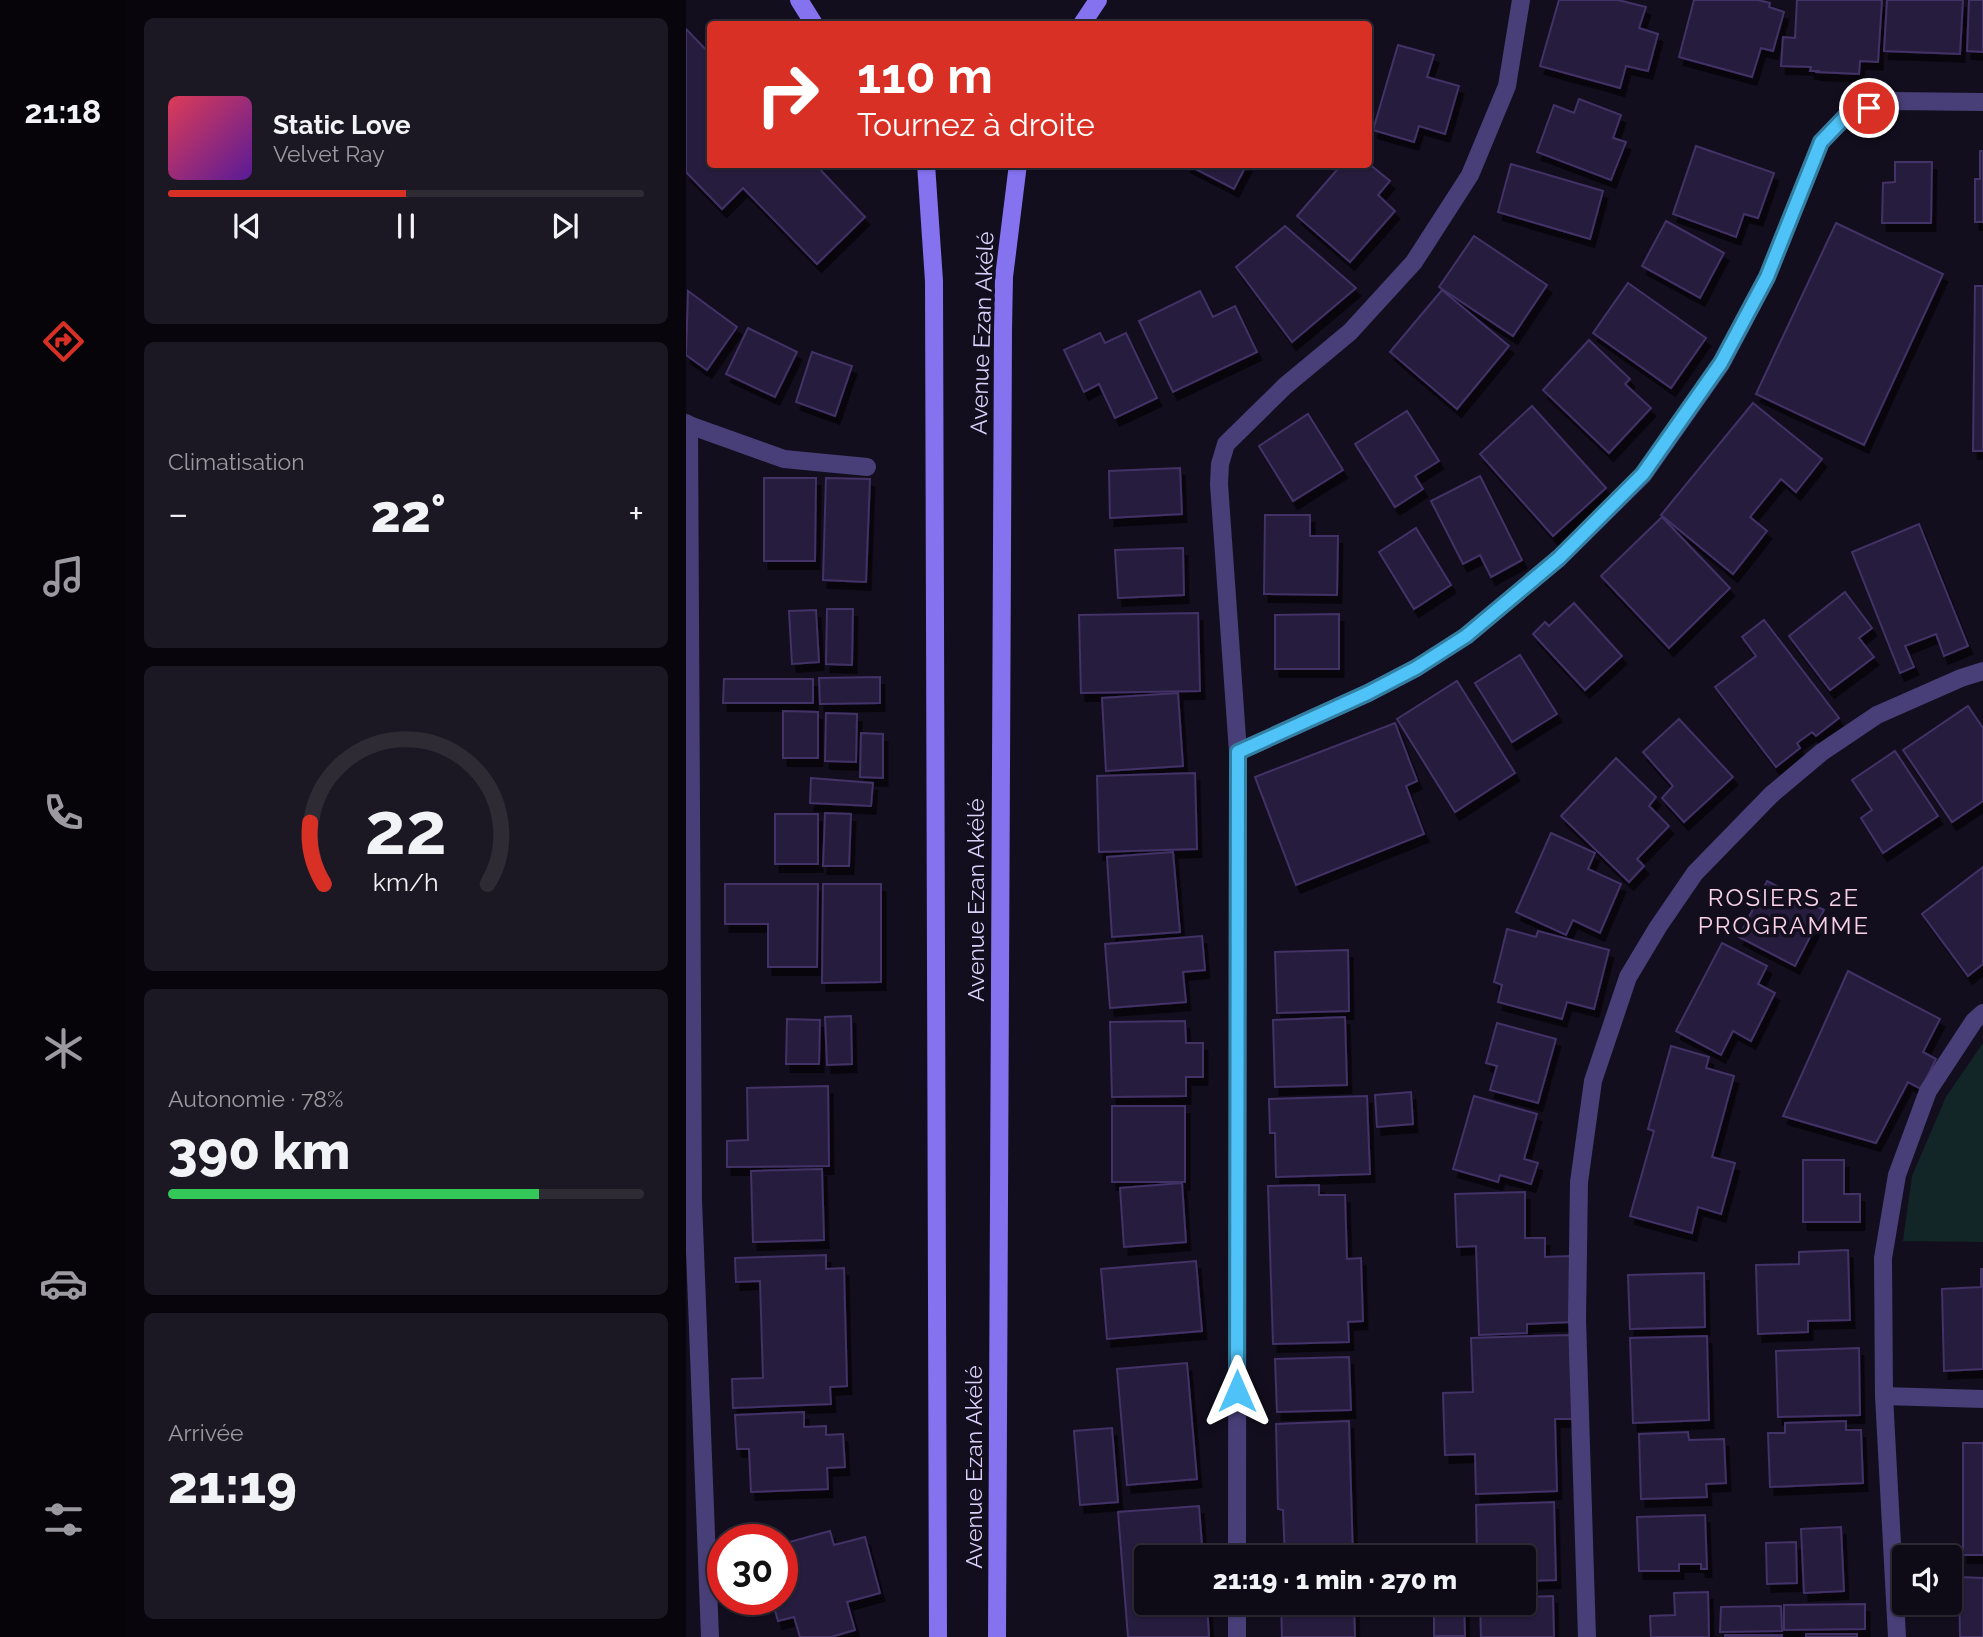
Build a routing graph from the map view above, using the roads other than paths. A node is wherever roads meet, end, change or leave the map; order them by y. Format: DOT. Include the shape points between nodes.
graph roads {
  1 [pos="800,0"];
  2 [pos="1098,0"];
  3 [pos="1521,0"];
  4 [pos="812,21"];
  5 [pos="1084,21"];
  6 [pos="1983,102"];
  7 [pos="926,168"];
  8 [pos="1018,168"];
  9 [pos="687,424"];
  10 [pos="867,467"];
  11 [pos="1983,671"];
  12 [pos="1238,752"];
  13 [pos="1983,1013"];
  14 [pos="686,1179"];
  15 [pos="693,1200"];
  16 [pos="1884,1396"];
  17 [pos="1983,1399"];
  18 [pos="1237,1545"];
  19 [pos="1237,1615"];
  20 [pos="709,1637"];
  21 [pos="938,1637"];
  22 [pos="997,1637"];
  23 [pos="1237,1637"];
  24 [pos="1587,1637"];
  25 [pos="1897,1637"];
  1 -- 4 [label="street"];
  2 -- 5 [label="street"];
  3 -- 12 [label="street" via="1507,86 1476,162 1414,262 1349,332 1226,444 1219,484"];
  6 -- 12 [label="street" via="1891,101 1847,115 1821,142 1767,277 1721,363 1643,474 1559,558 1466,636 1368,693"];
  7 -- 21 [label="street, Avenue Ezan Akélé" via="934,281"];
  8 -- 22 [label="street, Avenue Ezan Akélé" via="1004,277 1003,329"];
  9 -- 10 [label="street" via="784,459"];
  9 -- 15 [label="street"];
  11 -- 24 [label="street" via="1877,715 1822,752 1771,795 1695,873 1628,977 1593,1081 1579,1182 1577,1319"];
  12 -- 18 [label="street"];
  13 -- 16 [label="street" via="1928,1091 1896,1175 1883,1258"];
  14 -- 15 [label="street"];
  15 -- 20 [label="street"];
  16 -- 17 [label="street"];
  16 -- 25 [label="street"];
  19 -- 23 [label="street"];
}
